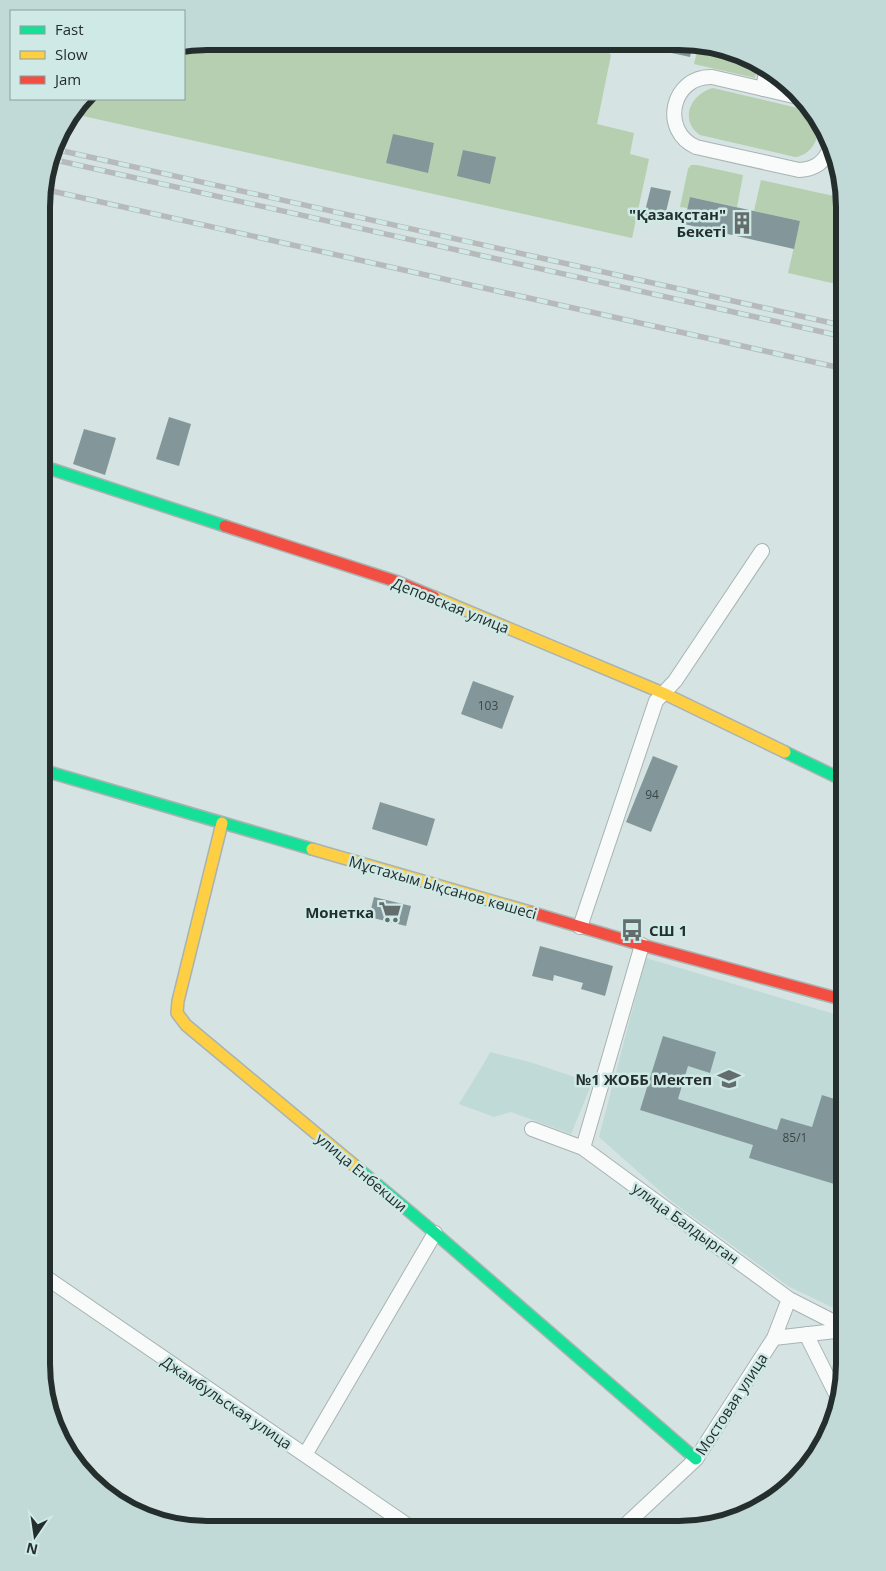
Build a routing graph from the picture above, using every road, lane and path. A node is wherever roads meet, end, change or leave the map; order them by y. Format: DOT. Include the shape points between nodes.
graph roads {
  1 [pos="765,76"];
  2 [pos="763,89"];
  3 [pos="788,95"];
  4 [pos="827,154"];
  5 [pos="50,469"];
  6 [pos="762,551"];
  7 [pos="663,693"];
  8 [pos="50,772"];
  9 [pos="836,777"];
  10 [pos="222,823"];
  11 [pos="580,927"];
  12 [pos="642,944"];
  13 [pos="836,998"];
  14 [pos="532,1129"];
  15 [pos="583,1148"];
  16 [pos="435,1233"];
  17 [pos="50,1280"];
  18 [pos="788,1298"];
  19 [pos="836,1324"];
  20 [pos="836,1329"];
  21 [pos="806,1334"];
  22 [pos="774,1338"];
  23 [pos="834,1389"];
  24 [pos="305,1455"];
  25 [pos="696,1459"];
  26 [pos="401,1521"];
  27 [pos="630,1521"];
  1 -- 2 [label="street"];
  2 -- 3 [label="street"];
  2 -- 4 [label="street" via="712,77 693,80 681,91 675,108 680,135 696,147 799,170 818,166"];
  5 -- 7 [label="street, Деповская улица" via="398,582"];
  6 -- 7 [label="street" via="675,681"];
  7 -- 9 [label="street, Деповская улица"];
  7 -- 11 [label="street" via="654,705"];
  8 -- 10 [label="street, Мұстахым Ықсанов көшесі"];
  10 -- 11 [label="street, Мұстахым Ықсанов көшесі"];
  10 -- 16 [label="street, улица Енбекши" via="177,1013 186,1025"];
  11 -- 12 [label="street, Мұстахым Ықсанов көшесі"];
  12 -- 13 [label="street, Мұстахым Ықсанов көшесі"];
  12 -- 15 [label="street"];
  14 -- 15 [label="street, улица Балдырган"];
  15 -- 18 [label="street, улица Балдырган"];
  16 -- 24 [label="street"];
  16 -- 25 [label="street, улица Енбекши"];
  17 -- 24 [label="street, Джамбульская улица"];
  18 -- 19 [label="street, улица Балдырган"];
  18 -- 22 [label="street, Мостовая улица"];
  20 -- 21 [label="street"];
  21 -- 22 [label="street"];
  21 -- 23 [label="street"];
  22 -- 25 [label="street, Мостовая улица"];
  24 -- 26 [label="street, Джамбульская улица"];
  25 -- 27 [label="street, Мостовая улица"];
}
